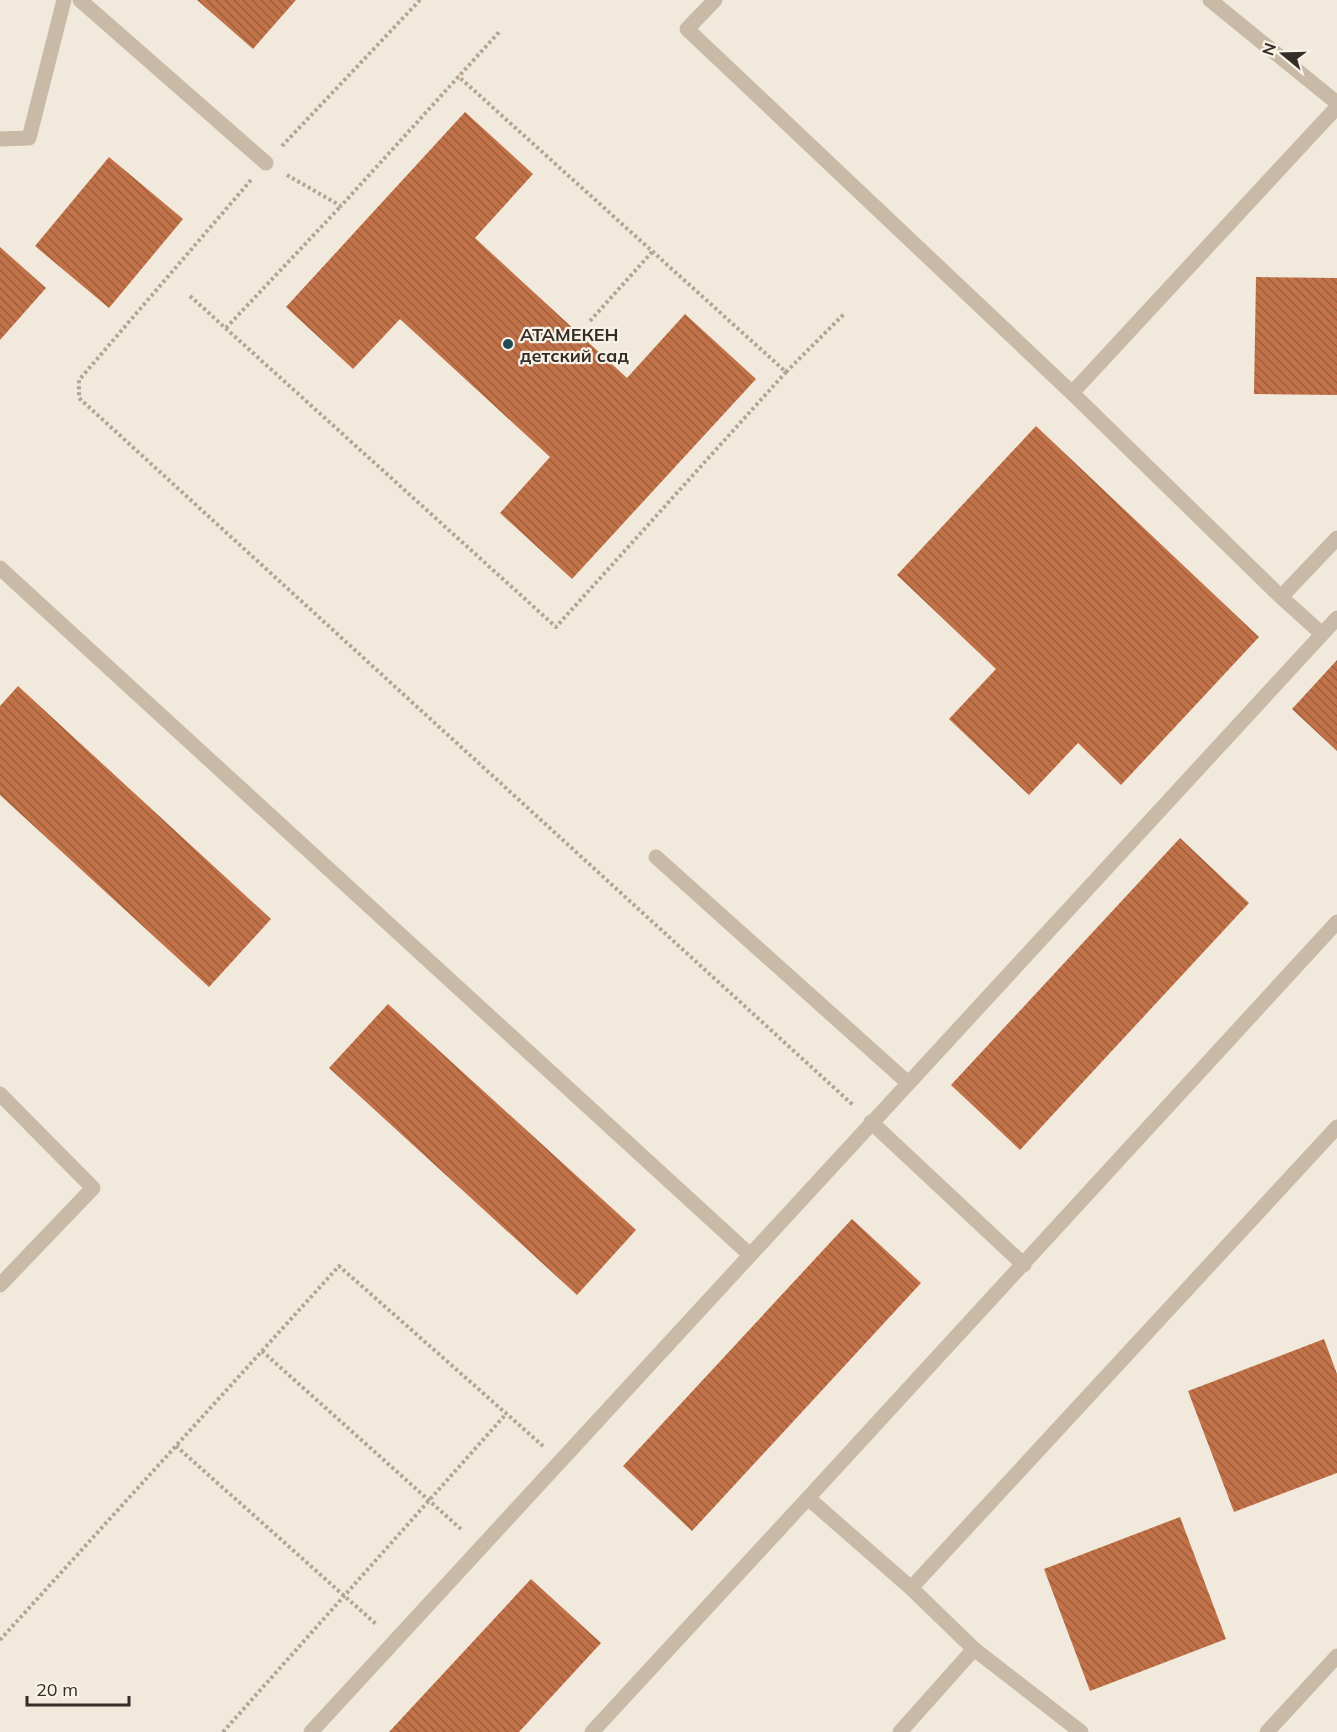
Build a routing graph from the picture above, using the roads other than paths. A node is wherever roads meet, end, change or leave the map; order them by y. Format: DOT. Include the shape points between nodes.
graph roads {
  1 [pos="64,0"];
  2 [pos="80,0"];
  3 [pos="715,0"];
  4 [pos="1210,0"];
  5 [pos="1337,105"];
  6 [pos="0,139"];
  7 [pos="266,163"];
  8 [pos="1072,393"];
  9 [pos="1337,538"];
  10 [pos="3,577"];
  11 [pos="1281,597"];
  12 [pos="1337,618"];
  13 [pos="1322,634"];
  14 [pos="656,857"];
  15 [pos="1337,922"];
  16 [pos="907,1082"];
  17 [pos="0,1094"];
  18 [pos="871,1122"];
  19 [pos="1337,1127"];
  20 [pos="749,1254"];
  21 [pos="1024,1265"];
  22 [pos="0,1285"];
  23 [pos="808,1498"];
  24 [pos="911,1588"];
  25 [pos="974,1649"];
  26 [pos="1337,1656"];
  27 [pos="311,1732"];
  28 [pos="592,1732"];
  29 [pos="900,1732"];
  30 [pos="1081,1732"];
  31 [pos="1267,1732"];
  1 -- 6 [label="street" via="29,138"];
  2 -- 7 [label="street"];
  3 -- 8 [label="street" via="687,28"];
  4 -- 5 [label="street"];
  5 -- 8 [label="street"];
  8 -- 11 [label="street"];
  9 -- 11 [label="street"];
  10 -- 20 [label="street"];
  11 -- 13 [label="street"];
  12 -- 13 [label="street"];
  13 -- 16 [label="street"];
  14 -- 16 [label="street"];
  15 -- 21 [label="street"];
  16 -- 18 [label="street"];
  17 -- 22 [label="street" via="93,1188"];
  18 -- 20 [label="street"];
  18 -- 21 [label="street"];
  19 -- 24 [label="street"];
  20 -- 27 [label="street"];
  21 -- 23 [label="street"];
  23 -- 24 [label="street"];
  23 -- 28 [label="street"];
  24 -- 25 [label="street"];
  25 -- 29 [label="street"];
  25 -- 30 [label="street"];
  26 -- 31 [label="street"];
}
